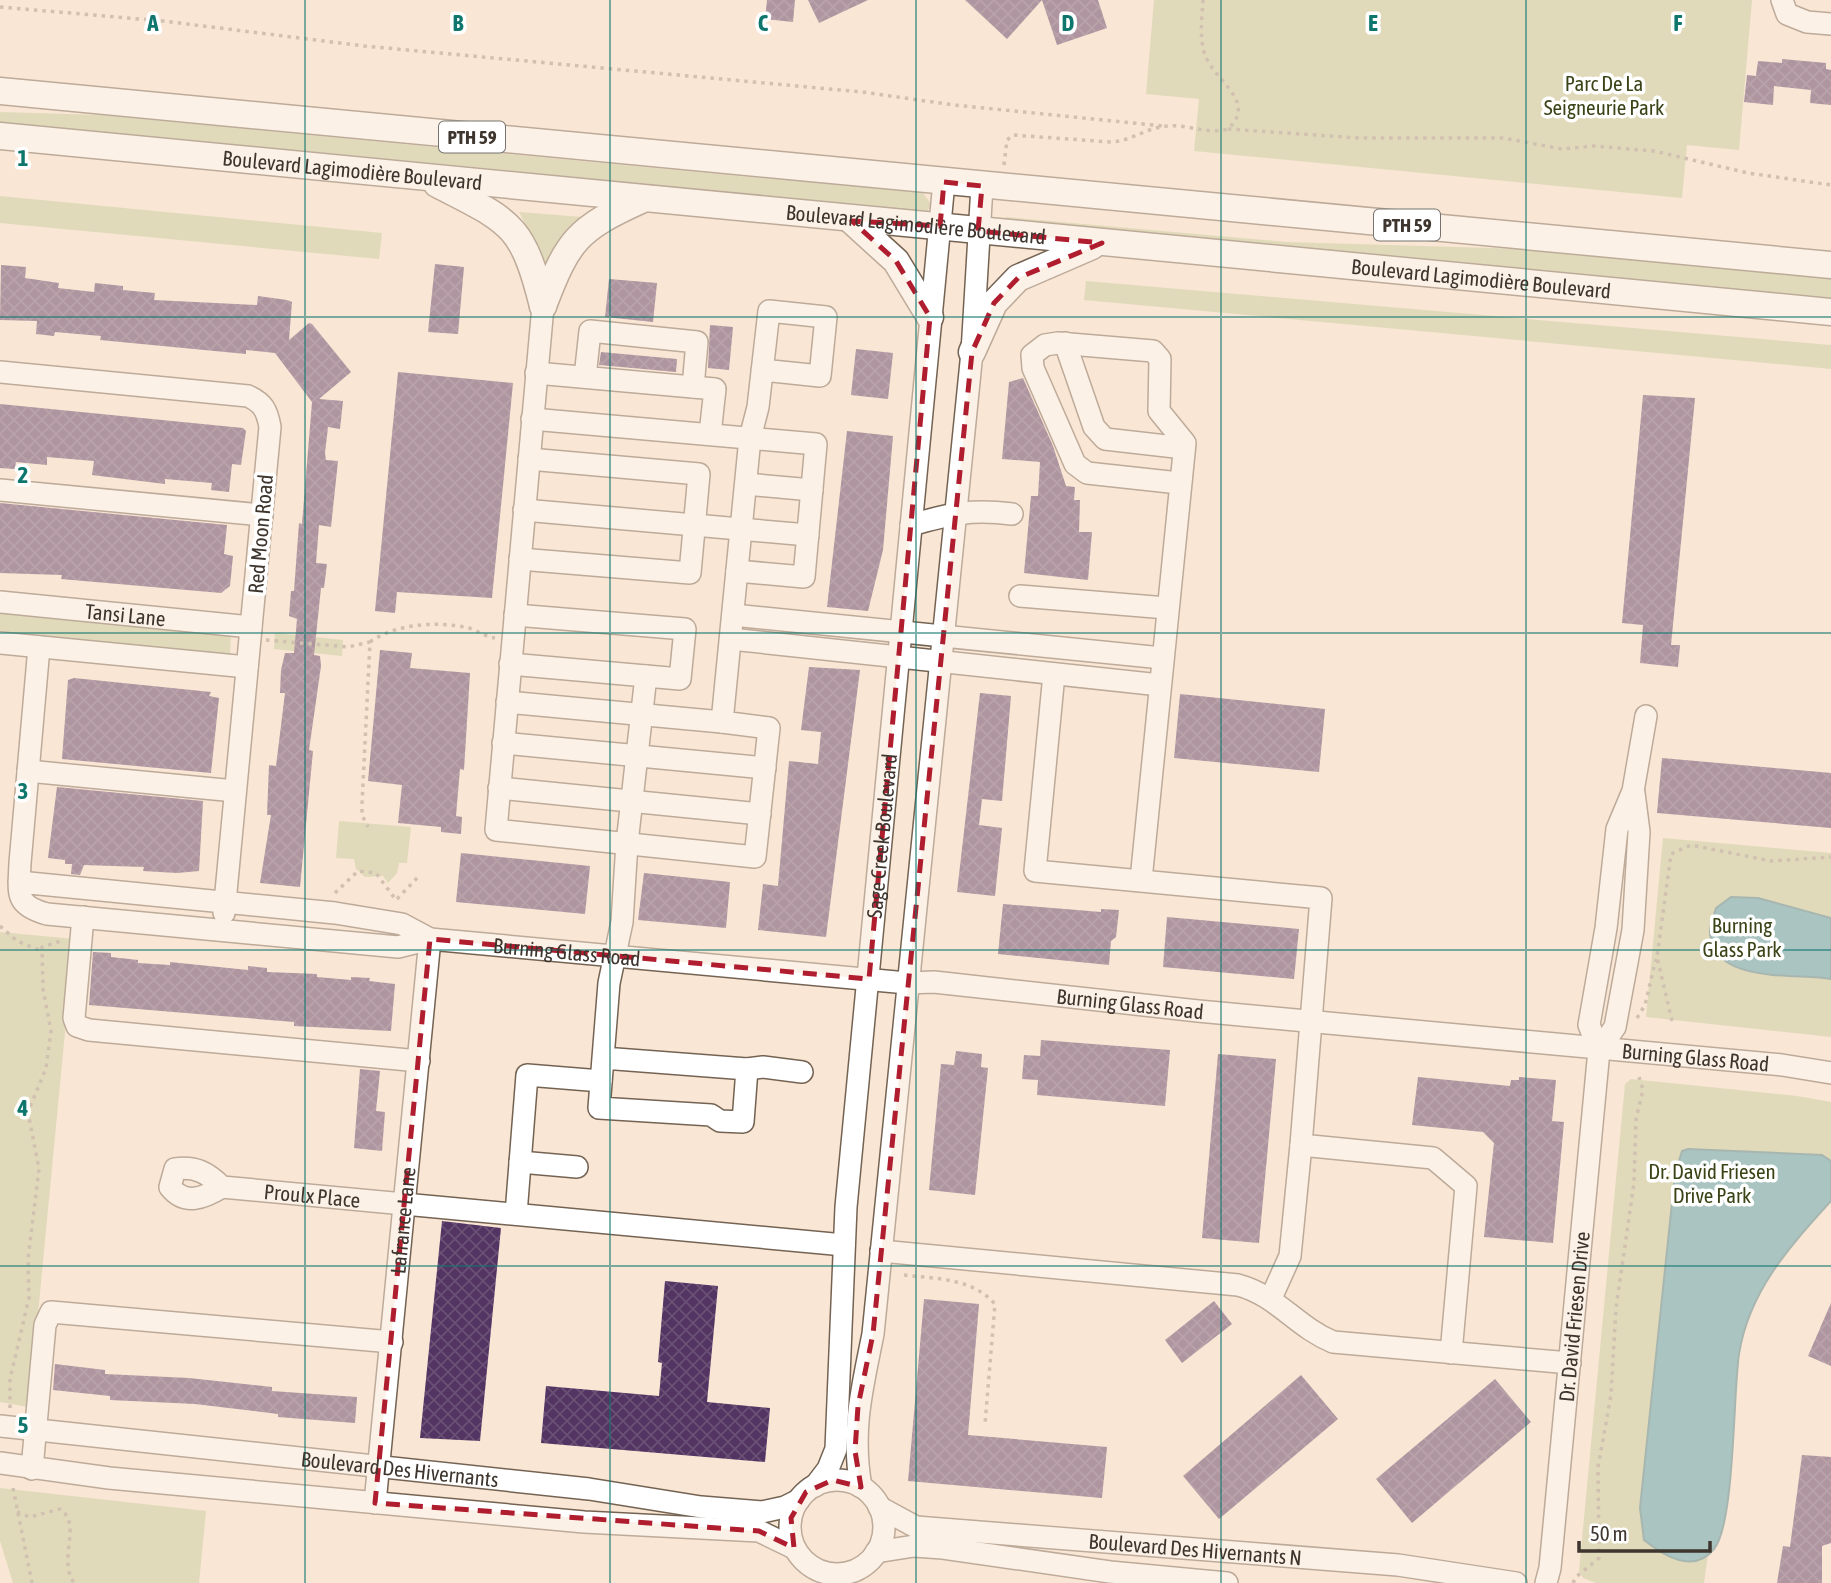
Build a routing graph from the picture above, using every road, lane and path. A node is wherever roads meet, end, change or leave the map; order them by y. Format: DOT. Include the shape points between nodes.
graph roads {
  1 [pos="1203,0"];
  2 [pos="1782,0"];
  3 [pos="0,7"];
  4 [pos="1831,24"];
  5 [pos="0,91"];
  6 [pos="1163,126"];
  7 [pos="1228,129"];
  8 [pos="0,136"];
  9 [pos="423,177"];
  10 [pos="944,182"];
  11 [pos="1831,185"];
  12 [pos="992,187"];
  13 [pos="642,199"];
  14 [pos="852,220"];
  15 [pos="940,226"];
  16 [pos="978,231"];
  17 [pos="1102,243"];
  18 [pos="1831,265"];
  19 [pos="543,306"];
  20 [pos="1831,312"];
  21 [pos="930,317"];
  22 [pos="1065,343"];
  23 [pos="972,352"];
  24 [pos="762,370"];
  25 [pos="0,372"];
  26 [pos="536,373"];
  27 [pos="585,377"];
  28 [pos="693,387"];
  29 [pos="532,419"];
  30 [pos="710,434"];
  31 [pos="750,438"];
  32 [pos="1184,448"];
  33 [pos="529,459"];
  34 [pos="1179,482"];
  35 [pos="746,484"];
  36 [pos="0,490"];
  37 [pos="812,490"];
  38 [pos="524,510"];
  39 [pos="956,512"];
  40 [pos="1012,514"];
  41 [pos="262,515"];
  42 [pos="694,525"];
  43 [pos="911,525"];
  44 [pos="741,529"];
  45 [pos="808,535"];
  46 [pos="520,559"];
  47 [pos="737,571"];
  48 [pos="1020,596"];
  49 [pos="0,602"];
  50 [pos="1167,608"];
  51 [pos="515,615"];
  52 [pos="733,615"];
  53 [pos="901,631"];
  54 [pos="251,633"];
  55 [pos="944,637"];
  56 [pos="731,639"];
  57 [pos="512,641"];
  58 [pos="370,642"];
  59 [pos="0,643"];
  60 [pos="39,647"];
  61 [pos="898,657"];
  62 [pos="1162,658"];
  63 [pos="942,663"];
  64 [pos="510,664"];
  65 [pos="247,667"];
  66 [pos="1054,674"];
  67 [pos="646,676"];
  68 [pos="1160,685"];
  69 [pos="507,702"];
  70 [pos="642,715"];
  71 [pos="1646,716"];
  72 [pos="722,722"];
  73 [pos="503,743"];
  74 [pos="637,755"];
  75 [pos="765,768"];
  76 [pos="28,771"];
  77 [pos="499,788"];
  78 [pos="235,791"];
  79 [pos="632,801"];
  80 [pos="760,814"];
  81 [pos="368,827"];
  82 [pos="627,843"];
  83 [pos="1831,857"];
  84 [pos="419,876"];
  85 [pos="1141,880"];
  86 [pos="19,882"];
  87 [pos="335,893"];
  88 [pos="225,901"];
  89 [pos="0,926"];
  90 [pos="83,926"];
  91 [pos="223,930"];
  92 [pos="430,939"];
  93 [pos="42,951"];
  94 [pos="613,955"];
  95 [pos="1657,957"];
  96 [pos="869,979"];
  97 [pos="907,983"];
  98 [pos="1637,1018"];
  99 [pos="1672,1021"];
  100 [pos="1312,1023"];
  101 [pos="1599,1050"];
  102 [pos="603,1058"];
  103 [pos="419,1061"];
  104 [pos="747,1069"];
  105 [pos="802,1072"];
  106 [pos="1831,1073"];
  107 [pos="1639,1077"];
  108 [pos="601,1081"];
  109 [pos="1301,1145"];
  110 [pos="520,1162"];
  111 [pos="577,1167"];
  112 [pos="222,1187"];
  113 [pos="404,1203"];
  114 [pos="516,1214"];
  115 [pos="844,1245"];
  116 [pos="881,1251"];
  117 [pos="904,1275"];
  118 [pos="1271,1298"];
  119 [pos="392,1342"];
  120 [pos="1451,1353"];
  121 [pos="1570,1363"];
  122 [pos="5,1418"];
  123 [pos="985,1424"];
  124 [pos="36,1432"];
  125 [pos="0,1463"];
  126 [pos="32,1469"];
  127 [pos="379,1469"];
  128 [pos="861,1487"];
  129 [pos="13,1488"];
  130 [pos="807,1493"];
  131 [pos="375,1503"];
  132 [pos="879,1507"];
  133 [pos="17,1512"];
  134 [pos="1160,1544"];
  135 [pos="794,1548"];
  136 [pos="876,1552"];
  137 [pos="813,1575"];
  138 [pos="852,1577"];
  139 [pos="1161,1580"];
  140 [pos="32,1583"];
  141 [pos="74,1583"];
  142 [pos="1227,1583"];
  143 [pos="1516,1583"];
  144 [pos="1546,1583"];
  145 [pos="1573,1583"];
  1 -- 7 [label="path" via="1201,43 1209,68 1236,96 1239,106 1238,117"];
  2 -- 4 [label="street" via="1787,14"];
  3 -- 6 [label="path"];
  5 -- 10 [label="main road, Boulevard Lagimodière Boulevard / PTH 59"];
  6 -- 7 [label="path" via="1214,132"];
  6 -- 12 [label="path" via="1118,142 1013,135 1007,140"];
  7 -- 11 [label="path" via="1359,138 1503,138 1562,149 1593,146 1654,151 1748,173"];
  8 -- 9 [label="main road, Boulevard Lagimodière Boulevard / PTH 59"];
  9 -- 13 [label="main road, Boulevard Lagimodière Boulevard / PTH 59"];
  9 -- 19 [label="main road" via="495,214 512,228 530,256"];
  10 -- 12 [label="main road, Boulevard Lagimodière Boulevard / PTH 59"];
  10 -- 15 [label="street, Sage Creek Boulevard"];
  12 -- 16 [label="street, Sage Creek Boulevard"];
  12 -- 18 [label="main road, Boulevard Lagimodière Boulevard / PTH 59"];
  13 -- 14 [label="main road, Boulevard Lagimodière Boulevard / PTH 59"];
  13 -- 19 [label="main road" via="600,219 576,238 562,257"];
  14 -- 15 [label="main road, Boulevard Lagimodière Boulevard / PTH 59"];
  14 -- 21 [label="main road" via="896,261"];
  15 -- 16 [label="main road, Boulevard Lagimodière Boulevard / PTH 59"];
  15 -- 21 [label="street, Sage Creek Boulevard"];
  16 -- 17 [label="main road, Boulevard Lagimodière Boulevard / PTH 59"];
  16 -- 23 [label="street, Sage Creek Boulevard"];
  17 -- 20 [label="main road, Boulevard Lagimodière Boulevard / PTH 59"];
  17 -- 23 [label="main road" via="1018,278 994,303"];
  19 -- 26 [label="street"];
  21 -- 43 [label="street, Sage Creek Boulevard"];
  22 -- 32 [label="street" via="1094,427 1105,439"];
  22 -- 32 [label="street" via="1153,351 1160,359 1159,411 1185,443"];
  22 -- 34 [label="street" via="1045,345 1032,355 1033,368 1075,464 1087,473"];
  23 -- 39 [label="street, Sage Creek Boulevard"];
  24 -- 31 [label="street"];
  25 -- 41 [label="street, Red Moon Road" via="239,395 261,402 270,427"];
  26 -- 27 [label="street"];
  26 -- 29 [label="street"];
  27 -- 28 [label="street"];
  27 -- 28 [label="street" via="590,331 697,342"];
  28 -- 30 [label="street" via="715,390"];
  29 -- 30 [label="street"];
  29 -- 33 [label="street"];
  30 -- 31 [label="street"];
  31 -- 35 [label="street"];
  31 -- 37 [label="street" via="816,444"];
  32 -- 34 [label="street"];
  33 -- 38 [label="street"];
  33 -- 42 [label="street" via="699,474"];
  34 -- 50 [label="street"];
  35 -- 37 [label="street"];
  35 -- 44 [label="street"];
  36 -- 41 [label="street"];
  37 -- 45 [label="street"];
  38 -- 42 [label="street"];
  38 -- 46 [label="street"];
  39 -- 40 [label="street"];
  39 -- 43 [label="street"];
  39 -- 55 [label="street, Sage Creek Boulevard"];
  41 -- 54 [label="street, Red Moon Road"];
  42 -- 44 [label="street"];
  42 -- 46 [label="street" via="690,573"];
  43 -- 53 [label="street, Sage Creek Boulevard"];
  44 -- 45 [label="street"];
  44 -- 47 [label="street"];
  45 -- 47 [label="street" via="804,577"];
  46 -- 51 [label="street"];
  47 -- 52 [label="street"];
  48 -- 50 [label="street"];
  49 -- 54 [label="street, Tansi Lane"];
  50 -- 62 [label="street"];
  51 -- 57 [label="street"];
  51 -- 67 [label="street" via="685,629 680,679"];
  52 -- 53 [label="street"];
  52 -- 56 [label="street"];
  53 -- 55 [label="street"];
  53 -- 61 [label="street, Sage Creek Boulevard"];
  54 -- 58 [label="path" via="348,647"];
  54 -- 65 [label="street, Red Moon Road"];
  55 -- 62 [label="street"];
  55 -- 63 [label="street, Sage Creek Boulevard"];
  56 -- 61 [label="street"];
  56 -- 72 [label="street"];
  57 -- 58 [label="path" via="470,629 418,624"];
  57 -- 64 [label="street"];
  58 -- 81 [label="path" via="362,804"];
  59 -- 60 [label="street, Tansi Lane"];
  60 -- 65 [label="street, Tansi Lane"];
  60 -- 76 [label="street"];
  61 -- 63 [label="street"];
  61 -- 96 [label="street, Sage Creek Boulevard"];
  62 -- 68 [label="street"];
  63 -- 66 [label="street"];
  63 -- 97 [label="street, Sage Creek Boulevard"];
  64 -- 67 [label="street"];
  64 -- 69 [label="street"];
  65 -- 78 [label="street, Red Moon Road"];
  66 -- 68 [label="street"];
  66 -- 85 [label="street" via="1035,871"];
  67 -- 70 [label="street"];
  68 -- 85 [label="street"];
  69 -- 70 [label="street"];
  69 -- 73 [label="street"];
  70 -- 72 [label="street"];
  70 -- 74 [label="street"];
  71 -- 101 [label="street" via="1633,791 1639,832 1633,930 1615,1027"];
  72 -- 75 [label="street" via="769,727"];
  73 -- 74 [label="street"];
  73 -- 77 [label="street"];
  74 -- 75 [label="street"];
  74 -- 79 [label="street"];
  75 -- 80 [label="street"];
  76 -- 78 [label="street"];
  76 -- 86 [label="street"];
  77 -- 79 [label="street"];
  77 -- 82 [label="street" via="496,830"];
  78 -- 88 [label="street, Red Moon Road"];
  79 -- 80 [label="street"];
  79 -- 82 [label="street"];
  80 -- 82 [label="street" via="755,857"];
  82 -- 94 [label="street" via="622,922"];
  83 -- 95 [label="path" via="1770,861 1691,845 1671,855"];
  84 -- 87 [label="path" via="396,900 376,873 358,871"];
  85 -- 100 [label="street" via="1321,898"];
  86 -- 88 [label="street, Burning Glass Road"];
  86 -- 90 [label="street, Burning Glass Road" via="20,899 31,909"];
  88 -- 91 [label="street, Red Moon Road"];
  88 -- 92 [label="street, Burning Glass Road" via="402,924"];
  89 -- 93 [label="path" via="17,941"];
  90 -- 91 [label="street, Burning Glass Road"];
  90 -- 93 [label="path"];
  90 -- 103 [label="street" via="77,1026"];
  91 -- 92 [label="street, Burning Glass Road" via="398,947"];
  92 -- 94 [label="street, Burning Glass Road"];
  92 -- 103 [label="street, Lafrance Lane"];
  93 -- 122 [label="path" via="51,1031 46,1068 28,1112 39,1169 28,1259 29,1298"];
  94 -- 96 [label="street, Burning Glass Road"];
  94 -- 102 [label="street"];
  95 -- 98 [label="path" via="1645,1005"];
  95 -- 99 [label="path"];
  96 -- 97 [label="street, Burning Glass Road"];
  96 -- 115 [label="street, Sage Creek Boulevard"];
  97 -- 100 [label="street, Burning Glass Road" via="934,982"];
  97 -- 116 [label="street, Sage Creek Boulevard"];
  100 -- 101 [label="street, Burning Glass Road"];
  100 -- 109 [label="street"];
  101 -- 106 [label="street, Burning Glass Road"];
  101 -- 121 [label="street, Dr. David Friesen Drive"];
  102 -- 104 [label="street"];
  102 -- 108 [label="street"];
  103 -- 113 [label="street, Lafrance Lane"];
  104 -- 105 [label="street"];
  104 -- 108 [label="street" via="743,1122 720,1121 711,1115 599,1108"];
  107 -- 145 [label="path" via="1643,1090 1636,1119 1634,1183 1616,1308 1611,1395 1598,1466 1599,1558"];
  108 -- 110 [label="street" via="527,1075"];
  109 -- 118 [label="street" via="1290,1256"];
  109 -- 120 [label="street" via="1433,1158 1466,1186"];
  110 -- 111 [label="street"];
  110 -- 114 [label="street"];
  112 -- 113 [label="street, Proulx Place"];
  113 -- 114 [label="street, Proulx Place"];
  113 -- 119 [label="street, Lafrance Lane"];
  114 -- 115 [label="street, Proulx Place"];
  115 -- 130 [label="street, Sage Creek Boulevard" via="836,1449 828,1469"];
  116 -- 118 [label="street" via="1238,1285"];
  116 -- 128 [label="street, Sage Creek Boulevard" via="873,1334 858,1406 855,1451"];
  117 -- 123 [label="path" via="957,1280 985,1293 995,1304"];
  118 -- 120 [label="street" via="1312,1333 1333,1342"];
  119 -- 124 [label="street" via="51,1312 45,1325"];
  119 -- 127 [label="street, Lafrance Lane"];
  120 -- 121 [label="street"];
  121 -- 144 [label="street, Dr. David Friesen Drive"];
  122 -- 124 [label="street, Boulevard Des Hivernants"];
  124 -- 126 [label="street"];
  124 -- 127 [label="street, Boulevard Des Hivernants"];
  125 -- 126 [label="street, Boulevard Des Hivernants"];
  126 -- 131 [label="street, Boulevard Des Hivernants"];
  127 -- 130 [label="street, Boulevard Des Hivernants" via="589,1489 762,1513 785,1507"];
  127 -- 131 [label="street, Lafrance Lane"];
  128 -- 130 [label="street" via="843,1481"];
  128 -- 132 [label="street"];
  129 -- 133 [label="path"];
  130 -- 135 [label="street" via="789,1528"];
  131 -- 135 [label="street, Boulevard Des Hivernants" via="584,1522 760,1531"];
  132 -- 134 [label="street, Boulevard Des Hivernants N" via="916,1527"];
  132 -- 136 [label="street" via="883,1535"];
  133 -- 140 [label="path"];
  133 -- 141 [label="path" via="30,1517 60,1509 69,1515 66,1565"];
  134 -- 139 [label="street"];
  134 -- 143 [label="street, Boulevard Des Hivernants N" via="1437,1569"];
  135 -- 137 [label="street"];
  136 -- 138 [label="street"];
  136 -- 139 [label="street, Boulevard Des Hivernants N" via="933,1547"];
  137 -- 138 [label="street"];
  139 -- 142 [label="street, Boulevard Des Hivernants N"];
}
